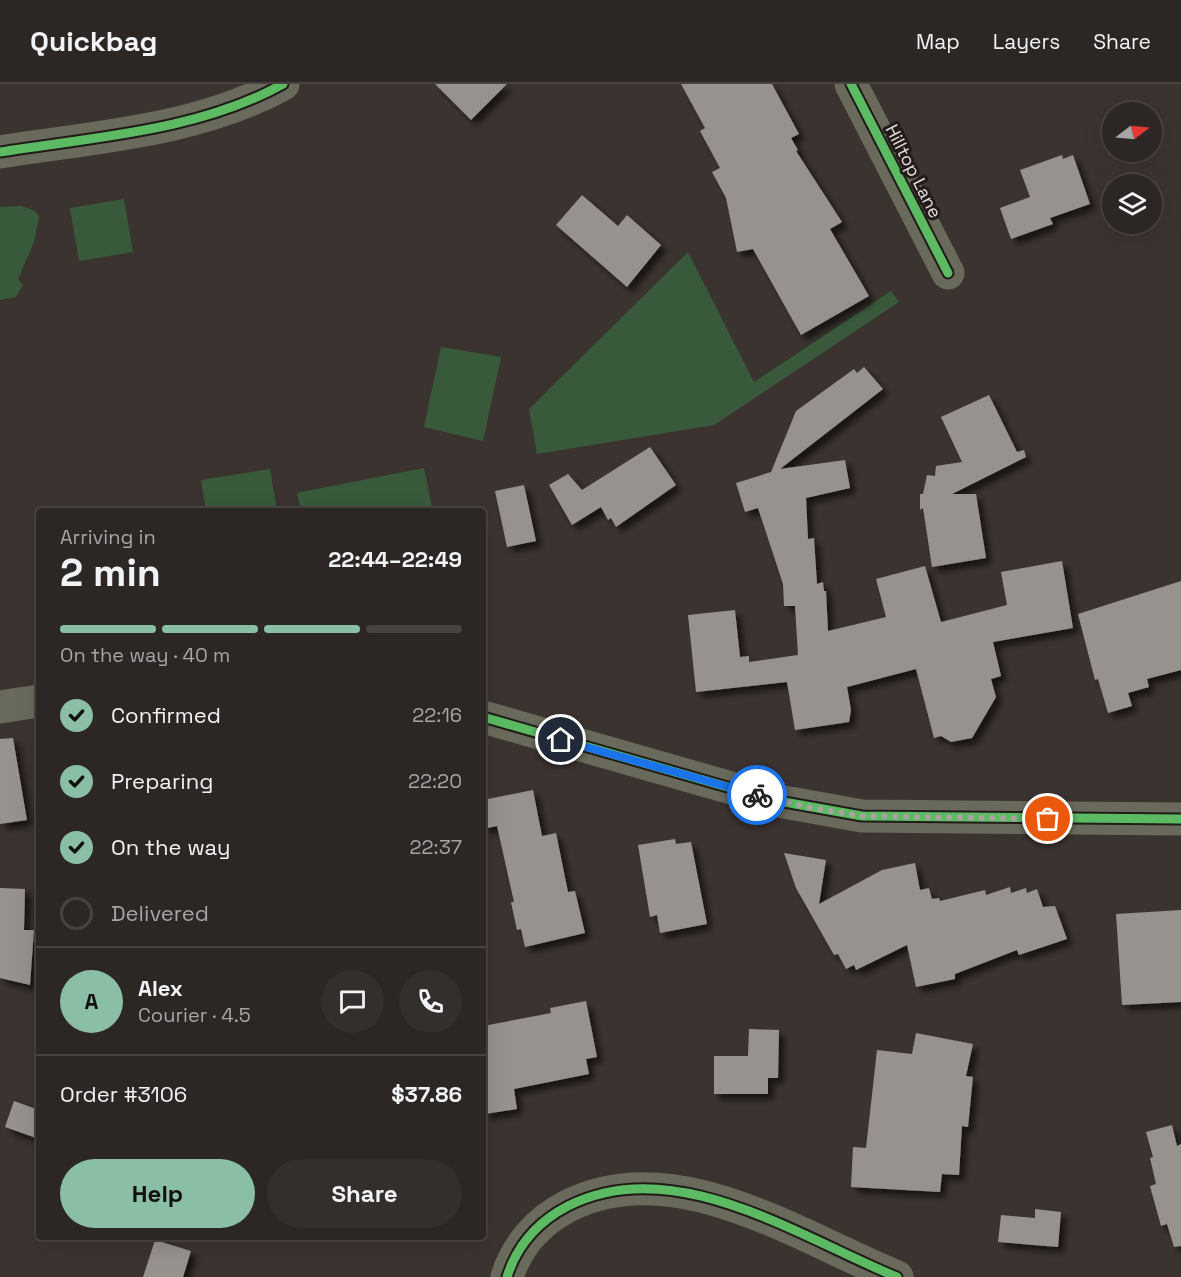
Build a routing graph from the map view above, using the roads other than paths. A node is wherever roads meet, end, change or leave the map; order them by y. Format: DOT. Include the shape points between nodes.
graph roads {
  1 [pos="283,84"];
  2 [pos="851,84"];
  3 [pos="0,152"];
  4 [pos="948,273"];
  5 [pos="36,701"];
  6 [pos="0,707"];
  7 [pos="486,718"];
  8 [pos="1181,819"];
  9 [pos="507,1277"];
  10 [pos="897,1277"];
  1 -- 3 [label="street" via="255,100 170,124"];
  2 -- 4 [label="street, Hilltop Lane"];
  5 -- 6 [label="street"];
  7 -- 8 [label="street" via="773,800 862,816"];
  9 -- 10 [label="street" via="520,1247 557,1212 605,1191 638,1188 673,1190 720,1201"];
}
